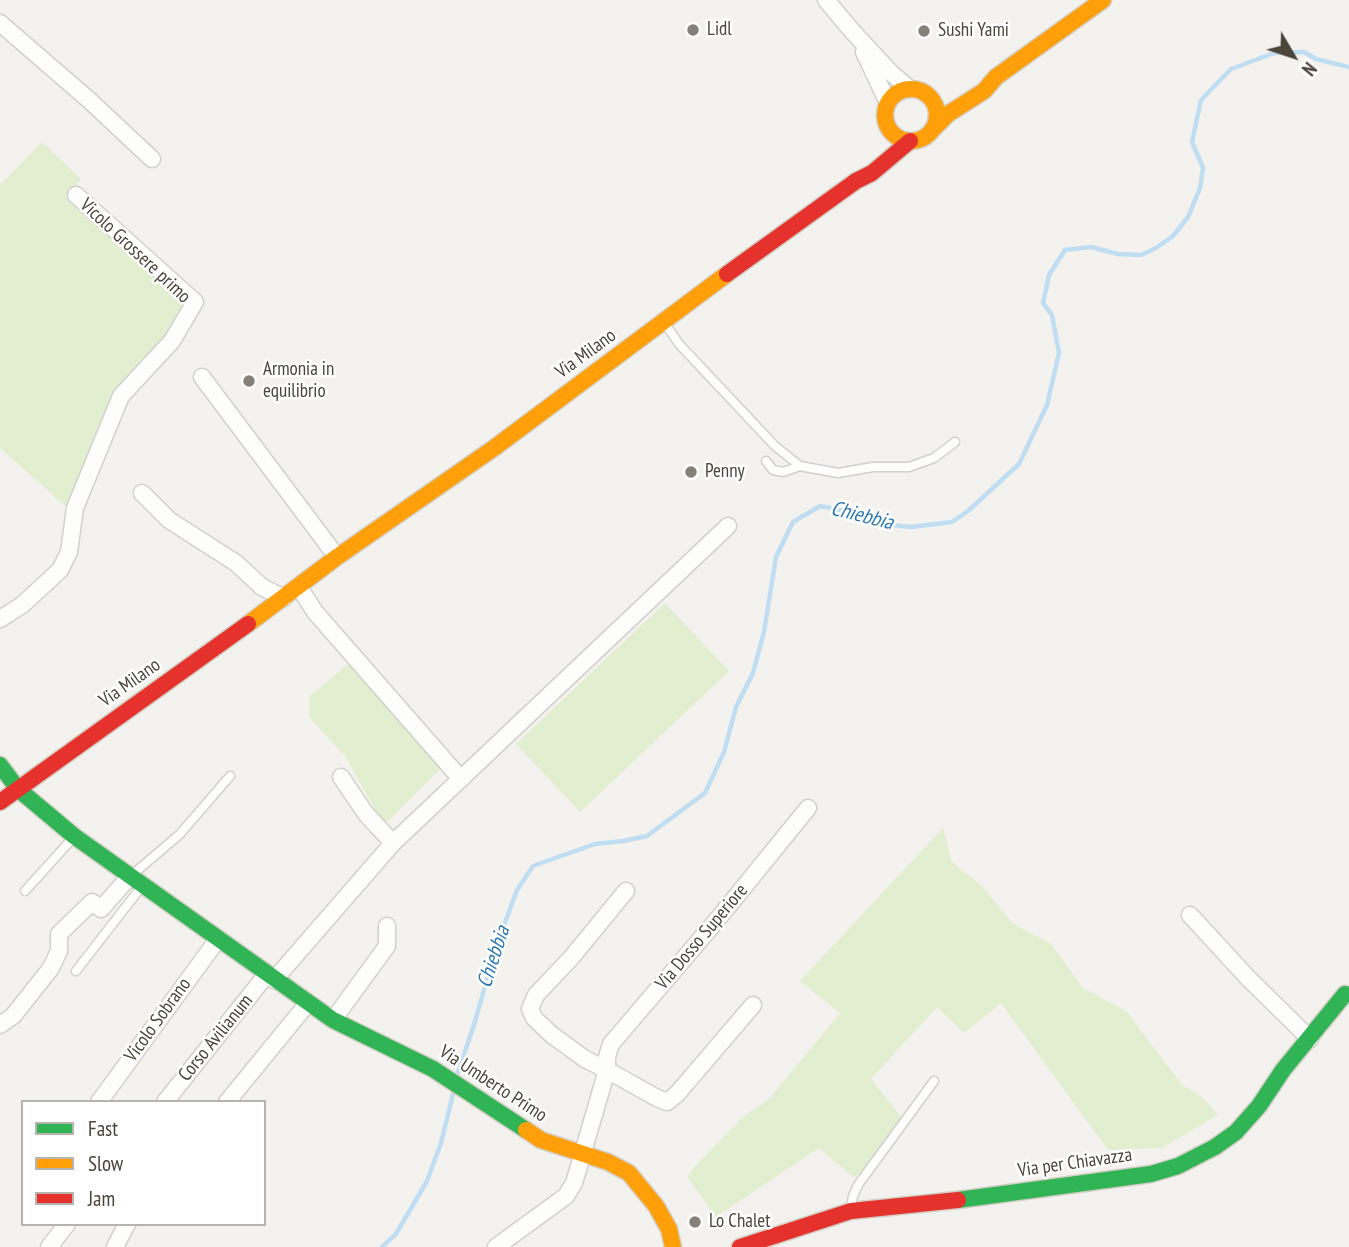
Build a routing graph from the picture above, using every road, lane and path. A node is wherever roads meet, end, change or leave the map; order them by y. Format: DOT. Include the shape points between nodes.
graph roads {
  1 [pos="826,0"];
  2 [pos="1103,0"];
  3 [pos="0,23"];
  4 [pos="852,32"];
  5 [pos="996,77"];
  6 [pos="918,91"];
  7 [pos="888,103"];
  8 [pos="886,122"];
  9 [pos="932,130"];
  10 [pos="910,141"];
  11 [pos="152,159"];
  12 [pos="856,181"];
  13 [pos="76,195"];
  14 [pos="664,322"];
  15 [pos="202,377"];
  16 [pos="955,442"];
  17 [pos="765,461"];
  18 [pos="800,466"];
  19 [pos="142,494"];
  20 [pos="729,526"];
  21 [pos="337,558"];
  22 [pos="299,587"];
  23 [pos="284,598"];
  24 [pos="0,618"];
  25 [pos="0,765"];
  26 [pos="230,776"];
  27 [pos="341,777"];
  28 [pos="461,779"];
  29 [pos="18,789"];
  30 [pos="0,802"];
  31 [pos="808,808"];
  32 [pos="74,836"];
  33 [pos="393,844"];
  34 [pos="136,881"];
  35 [pos="25,891"];
  36 [pos="626,891"];
  37 [pos="1190,915"];
  38 [pos="387,926"];
  39 [pos="218,939"];
  40 [pos="76,971"];
  41 [pos="270,977"];
  42 [pos="1345,993"];
  43 [pos="308,1003"];
  44 [pos="753,1005"];
  45 [pos="333,1020"];
  46 [pos="0,1024"];
  47 [pos="1310,1039"];
  48 [pos="607,1070"];
  49 [pos="934,1081"];
  50 [pos="100,1100"];
  51 [pos="167,1100"];
  52 [pos="229,1100"];
  53 [pos="582,1153"];
  54 [pos="851,1211"];
  55 [pos="65,1226"];
  56 [pos="126,1226"];
  57 [pos="49,1247"];
  58 [pos="115,1247"];
  59 [pos="496,1247"];
  60 [pos="673,1247"];
  61 [pos="740,1247"];
  1 -- 4 [label="street"];
  2 -- 5 [label="main road, Via Milano"];
  3 -- 11 [label="street"];
  4 -- 6 [label="street" via="891,73"];
  4 -- 7 [label="street"];
  5 -- 6 [label="main road, Via Milano" via="952,94"];
  5 -- 9 [label="main road, Via Milano"];
  6 -- 7 [label="main road, Via Milano" via="897,93"];
  6 -- 9 [label="main road" via="936,106"];
  7 -- 8 [label="main road, Via Milano"];
  8 -- 10 [label="main road" via="895,135"];
  8 -- 12 [label="main road, Via Milano" via="878,149"];
  9 -- 10 [label="main road, Via Milano"];
  10 -- 12 [label="main road, Via Milano"];
  12 -- 14 [label="main road, Via Milano"];
  13 -- 24 [label="street, Vicolo Grossere primo" via="195,302 172,341 121,396 75,508 69,552 60,570 22,605"];
  14 -- 18 [label="lane" via="775,446"];
  14 -- 21 [label="main road, Via Milano"];
  15 -- 21 [label="street"];
  16 -- 18 [label="lane" via="934,458 909,467 838,473"];
  17 -- 18 [label="lane" via="773,470 783,472"];
  19 -- 23 [label="street" via="169,520"];
  20 -- 28 [label="street, Corso Avilianum"];
  21 -- 22 [label="main road, Via Milano"];
  22 -- 23 [label="main road, Via Milano"];
  22 -- 28 [label="street"];
  23 -- 29 [label="main road, Via Milano"];
  25 -- 29 [label="main road, Via Umberto Primo"];
  26 -- 34 [label="lane"];
  27 -- 33 [label="street"];
  28 -- 33 [label="street, Corso Avilianum"];
  29 -- 30 [label="main road, Via Milano"];
  29 -- 32 [label="main road, Via Umberto Primo"];
  31 -- 48 [label="street, Via Dosso Superiore" via="611,1044"];
  32 -- 34 [label="main road, Via Umberto Primo"];
  32 -- 35 [label="lane"];
  33 -- 41 [label="street, Corso Avilianum"];
  34 -- 39 [label="main road, Via Umberto Primo"];
  34 -- 40 [label="lane"];
  34 -- 46 [label="street" via="102,909 92,902 59,934 51,968 13,1016"];
  36 -- 48 [label="street" via="536,995 530,1009 552,1035"];
  37 -- 47 [label="street"];
  38 -- 45 [label="street" via="387,946"];
  39 -- 41 [label="main road, Via Umberto Primo"];
  39 -- 50 [label="street, Vicolo Sobrano"];
  41 -- 43 [label="main road, Via Umberto Primo"];
  41 -- 51 [label="street, Corso Avilianum"];
  42 -- 47 [label="main road, Via per Chiavazza"];
  43 -- 45 [label="main road, Via Umberto Primo"];
  43 -- 52 [label="street"];
  44 -- 48 [label="street" via="667,1102"];
  45 -- 53 [label="main road, Via Umberto Primo" via="433,1069 541,1140"];
  47 -- 54 [label="main road, Via per Chiavazza" via="1237,1132 1178,1166 1151,1174"];
  48 -- 53 [label="street, Via Dosso Superiore"];
  49 -- 54 [label="lane" via="859,1185"];
  53 -- 59 [label="street, Via Dosso Superiore" via="566,1196"];
  53 -- 60 [label="main road, Via Umberto Primo" via="629,1173 656,1206"];
  54 -- 61 [label="main road, Via per Chiavazza"];
  55 -- 57 [label="street"];
  56 -- 58 [label="street"];
}
